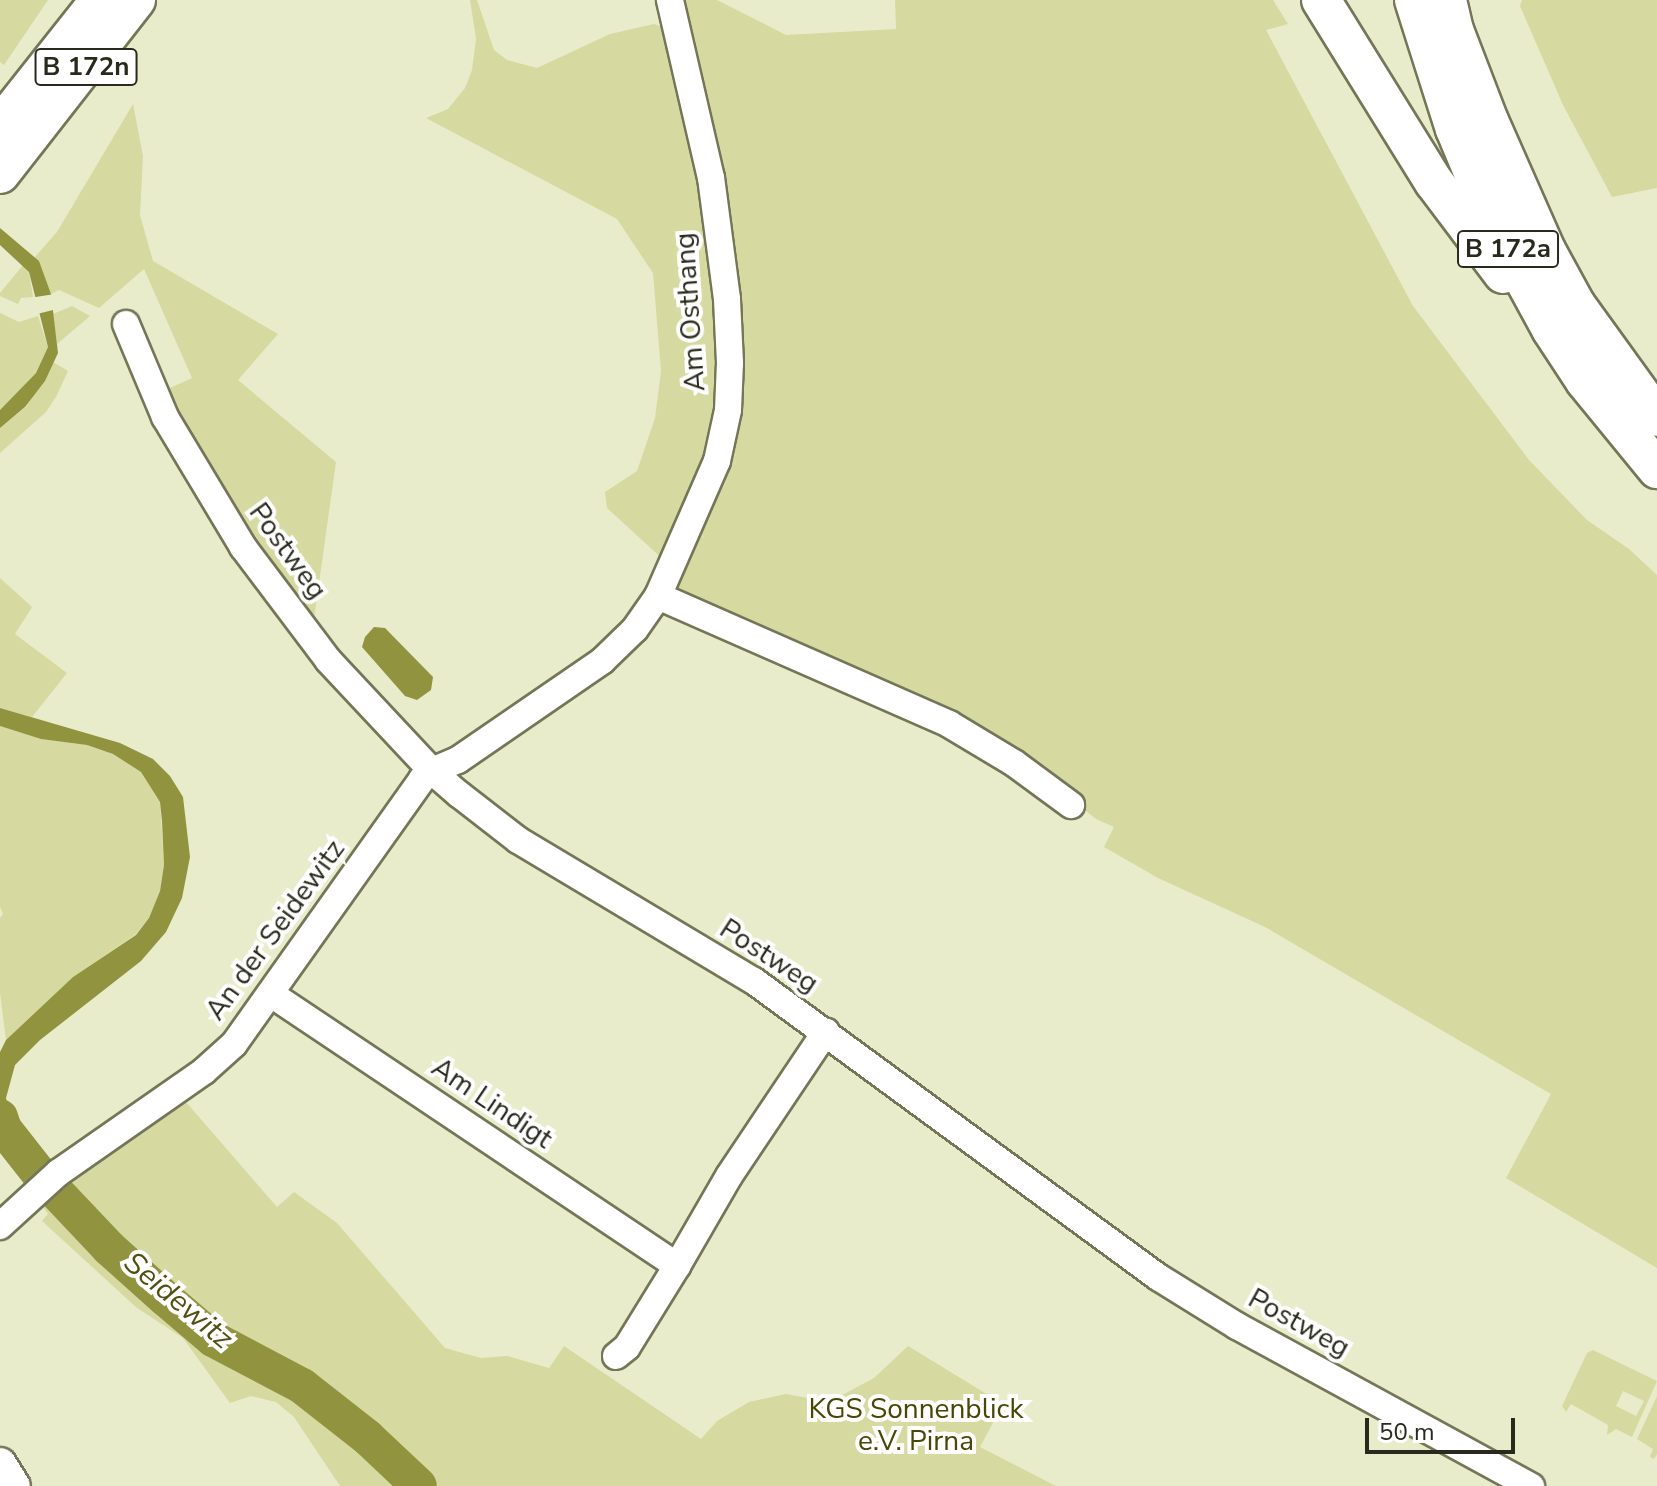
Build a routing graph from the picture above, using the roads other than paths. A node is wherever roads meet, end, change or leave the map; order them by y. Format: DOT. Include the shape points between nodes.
graph roads {
  1 [pos="100,0"];
  2 [pos="136,0"];
  3 [pos="1321,0"];
  4 [pos="1414,0"];
  5 [pos="1447,0"];
  6 [pos="672,7"];
  7 [pos="15,124"];
  8 [pos="0,174"];
  9 [pos="126,324"];
  10 [pos="1551,329"];
  11 [pos="1657,417"];
  12 [pos="1657,469"];
  13 [pos="658,596"];
  14 [pos="432,771"];
  15 [pos="1071,805"];
  16 [pos="271,994"];
  17 [pos="826,1031"];
  18 [pos="0,1226"];
  19 [pos="677,1266"];
  20 [pos="616,1356"];
  21 [pos="0,1464"];
  22 [pos="14,1486"];
  23 [pos="1531,1486"];
  1 -- 7 [label="highway, B 172n"];
  2 -- 7 [label="highway, B 172n"];
  3 -- 10 [label="highway, B 172a" via="1468,232"];
  4 -- 10 [label="highway, B 172a" via="1475,178"];
  5 -- 11 [label="highway, B 172a" via="1489,121 1546,250 1576,305"];
  6 -- 13 [label="street, Am Osthang" via="711,178 730,363 728,410 717,461"];
  7 -- 8 [label="highway, B 172n"];
  9 -- 14 [label="street, Postweg" via="165,417 243,547 328,660"];
  10 -- 12 [label="highway, B 172a" via="1585,381"];
  13 -- 14 [label="street, Am Osthang" via="635,629 602,661 458,760"];
  13 -- 15 [label="street" via="949,724"];
  14 -- 16 [label="street, An der Seidewitz"];
  14 -- 17 [label="street, Postweg" via="518,840 754,981"];
  16 -- 18 [label="street, An der Seidewitz" via="234,1044 204,1071 58,1173"];
  16 -- 19 [label="street, Am Lindigt"];
  17 -- 19 [label="street" via="729,1176"];
  17 -- 23 [label="street, Postweg" via="1158,1277 1237,1326"];
  19 -- 20 [label="street" via="627,1347"];
  21 -- 22 [label="main road"];
}
